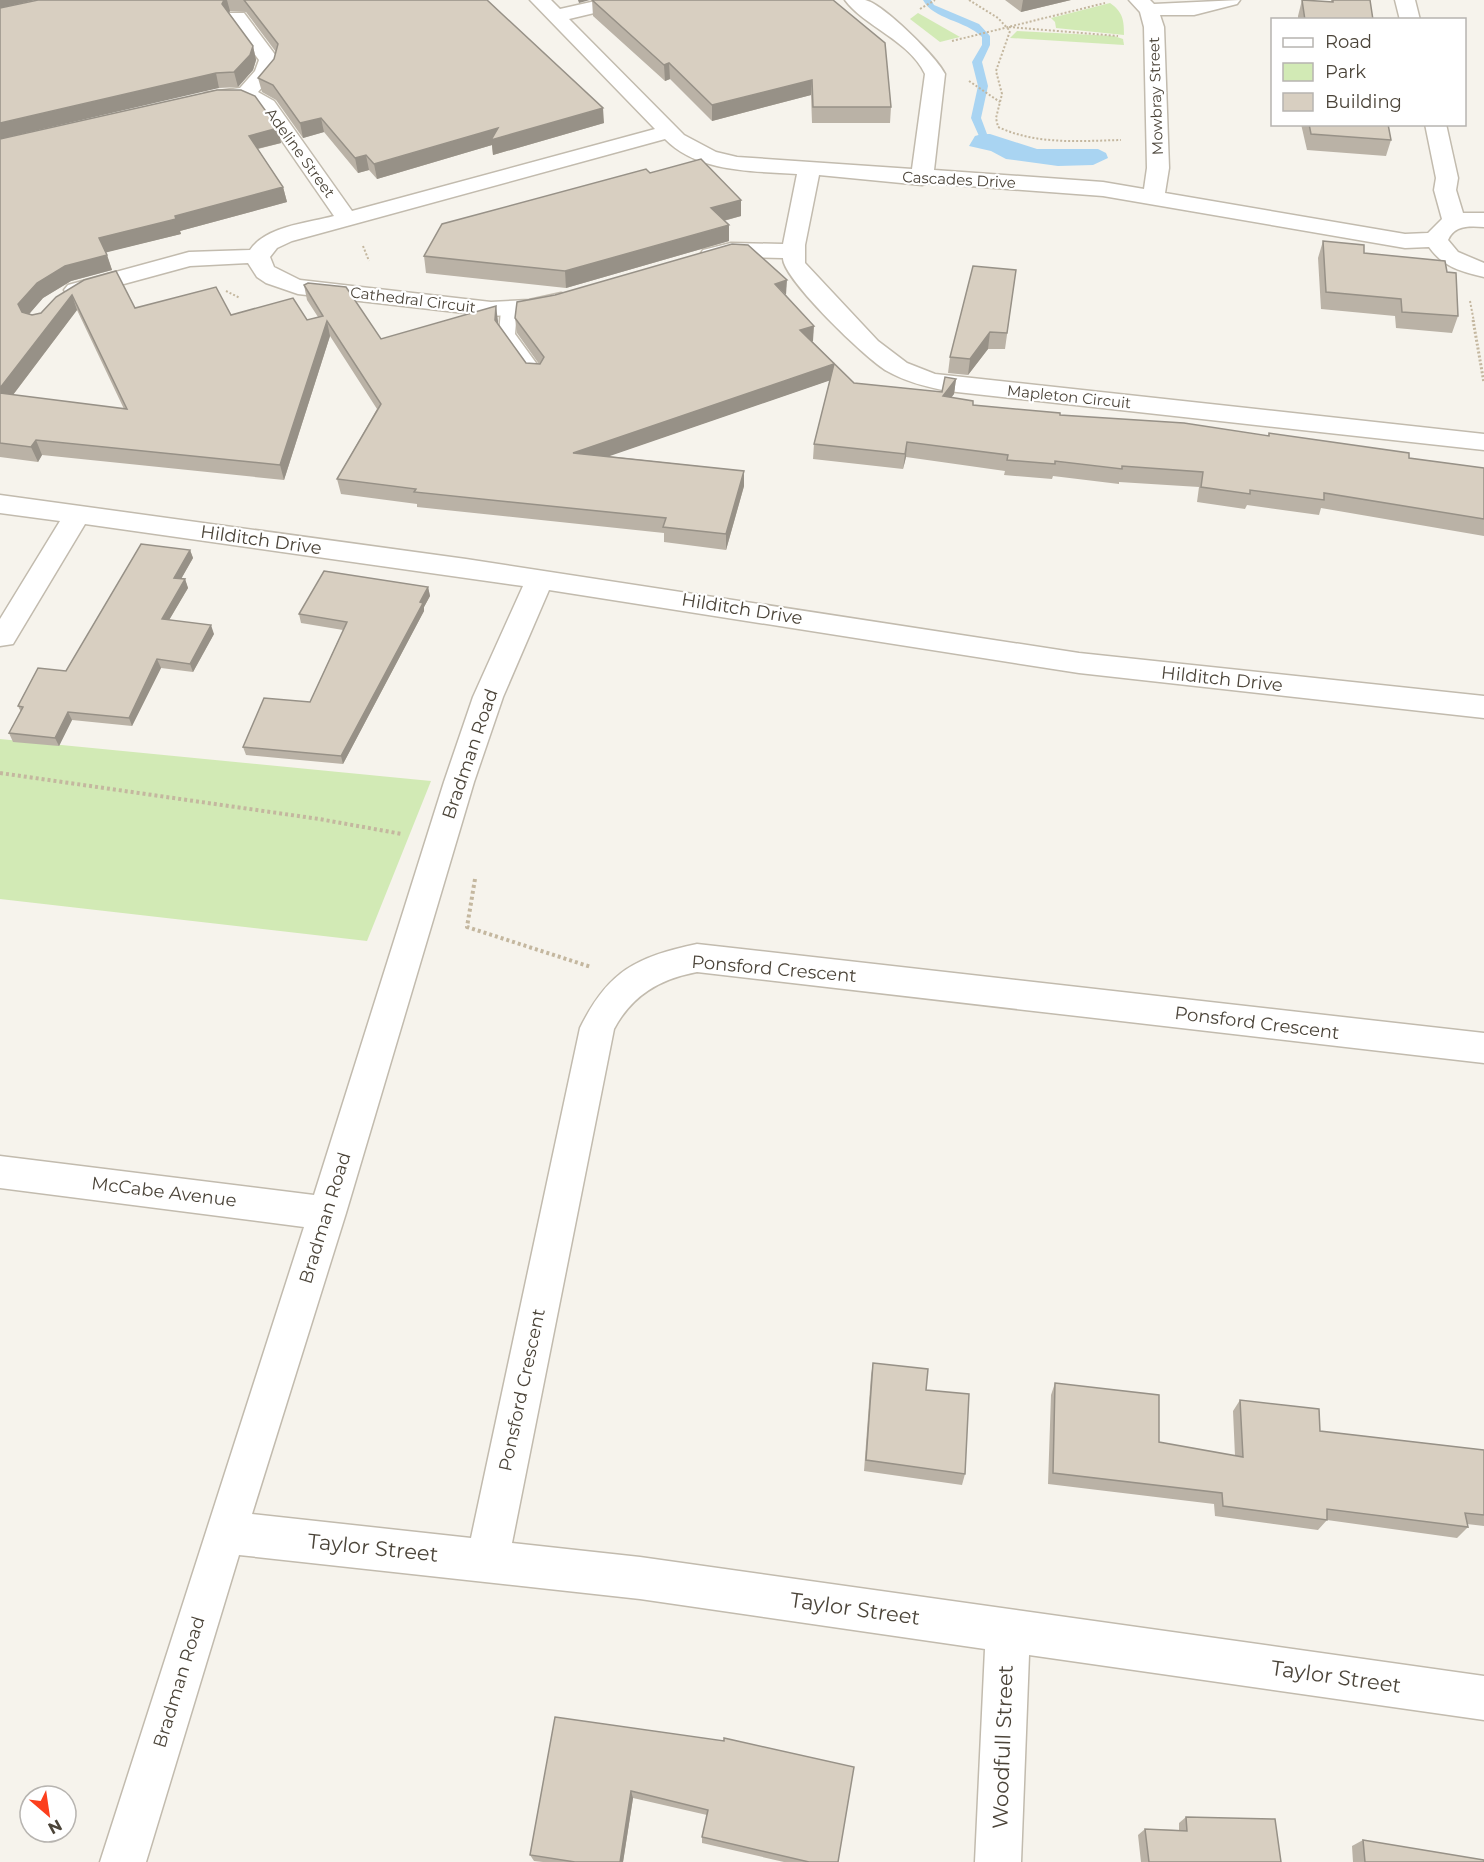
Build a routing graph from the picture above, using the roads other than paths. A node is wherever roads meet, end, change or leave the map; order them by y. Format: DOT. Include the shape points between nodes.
graph roads {
  1 [pos="540,0"];
  2 [pos="625,0"];
  3 [pos="855,0"];
  4 [pos="1230,0"];
  5 [pos="1405,0"];
  6 [pos="1144,5"];
  7 [pos="556,16"];
  8 [pos="237,17"];
  9 [pos="1410,18"];
  10 [pos="245,95"];
  11 [pos="189,102"];
  12 [pos="1435,126"];
  13 [pos="670,132"];
  14 [pos="809,170"];
  15 [pos="922,178"];
  16 [pos="1447,178"];
  17 [pos="1154,197"];
  18 [pos="1484,211"];
  19 [pos="348,219"];
  20 [pos="1484,220"];
  21 [pos="1454,222"];
  22 [pos="1437,240"];
  23 [pos="794,251"];
  24 [pos="259,256"];
  25 [pos="692,261"];
  26 [pos="1484,270"];
  27 [pos="581,293"];
  28 [pos="59,299"];
  29 [pos="509,310"];
  30 [pos="536,374"];
  31 [pos="1484,442"];
  32 [pos="0,504"];
  33 [pos="78,514"];
  34 [pos="540,579"];
  35 [pos="3,637"];
  36 [pos="1484,707"];
  37 [pos="1484,1048"];
  38 [pos="0,1172"];
  39 [pos="327,1213"];
  40 [pos="225,1532"];
  41 [pos="487,1561"];
  42 [pos="1008,1631"];
  43 [pos="1484,1698"];
  44 [pos="123,1862"];
  45 [pos="998,1862"];
  1 -- 7 [label="street, Cascades Drive"];
  2 -- 7 [label="street"];
  3 -- 15 [label="street" via="934,68"];
  4 -- 6 [label="street" via="1194,9"];
  5 -- 9 [label="street"];
  6 -- 17 [label="street, Mowbray Street" via="1154,27 1158,168"];
  7 -- 13 [label="street, Cascades Drive"];
  8 -- 10 [label="street" via="269,60 265,72"];
  10 -- 11 [label="street, Adeline Street"];
  10 -- 19 [label="street, Adeline Street" via="267,105"];
  12 -- 16 [label="street"];
  13 -- 14 [label="street, Cascades Drive" via="695,151 721,160"];
  13 -- 19 [label="street"];
  14 -- 15 [label="street, Cascades Drive"];
  14 -- 23 [label="street"];
  15 -- 17 [label="street, Cascades Drive" via="1103,189"];
  16 -- 18 [label="street"];
  16 -- 21 [label="street" via="1445,190"];
  17 -- 22 [label="street, Cascades Drive" via="1404,241"];
  19 -- 24 [label="street" via="269,241 260,249"];
  20 -- 21 [label="street"];
  21 -- 22 [label="street" via="1439,233"];
  22 -- 26 [label="street" via="1447,255"];
  23 -- 25 [label="street" via="731,249"];
  23 -- 31 [label="street, Mapleton Circuit" via="794,264 803,276 874,349 891,364 929,380"];
  24 -- 28 [label="street" via="189,259 80,288"];
  24 -- 29 [label="street, Cathedral Circuit" via="260,266 274,280 298,287"];
  27 -- 29 [label="street, Cathedral Circuit"];
  29 -- 30 [label="lane" via="507,334"];
  32 -- 33 [label="street, Hilditch Drive"];
  33 -- 34 [label="street, Hilditch Drive"];
  33 -- 35 [label="street"];
  34 -- 36 [label="street, Hilditch Drive" via="1079,663"];
  34 -- 39 [label="street, Bradman Road" via="488,697"];
  37 -- 41 [label="street, Ponsford Crescent" via="697,958 674,962 638,978 616,996 597,1028"];
  38 -- 39 [label="street, McCabe Avenue"];
  39 -- 40 [label="street, Bradman Road"];
  40 -- 41 [label="street, Taylor Street"];
  40 -- 44 [label="street, Bradman Road"];
  41 -- 42 [label="street, Taylor Street" via="640,1578"];
  42 -- 43 [label="street, Taylor Street"];
  42 -- 45 [label="street, Woodfull Street"];
}
